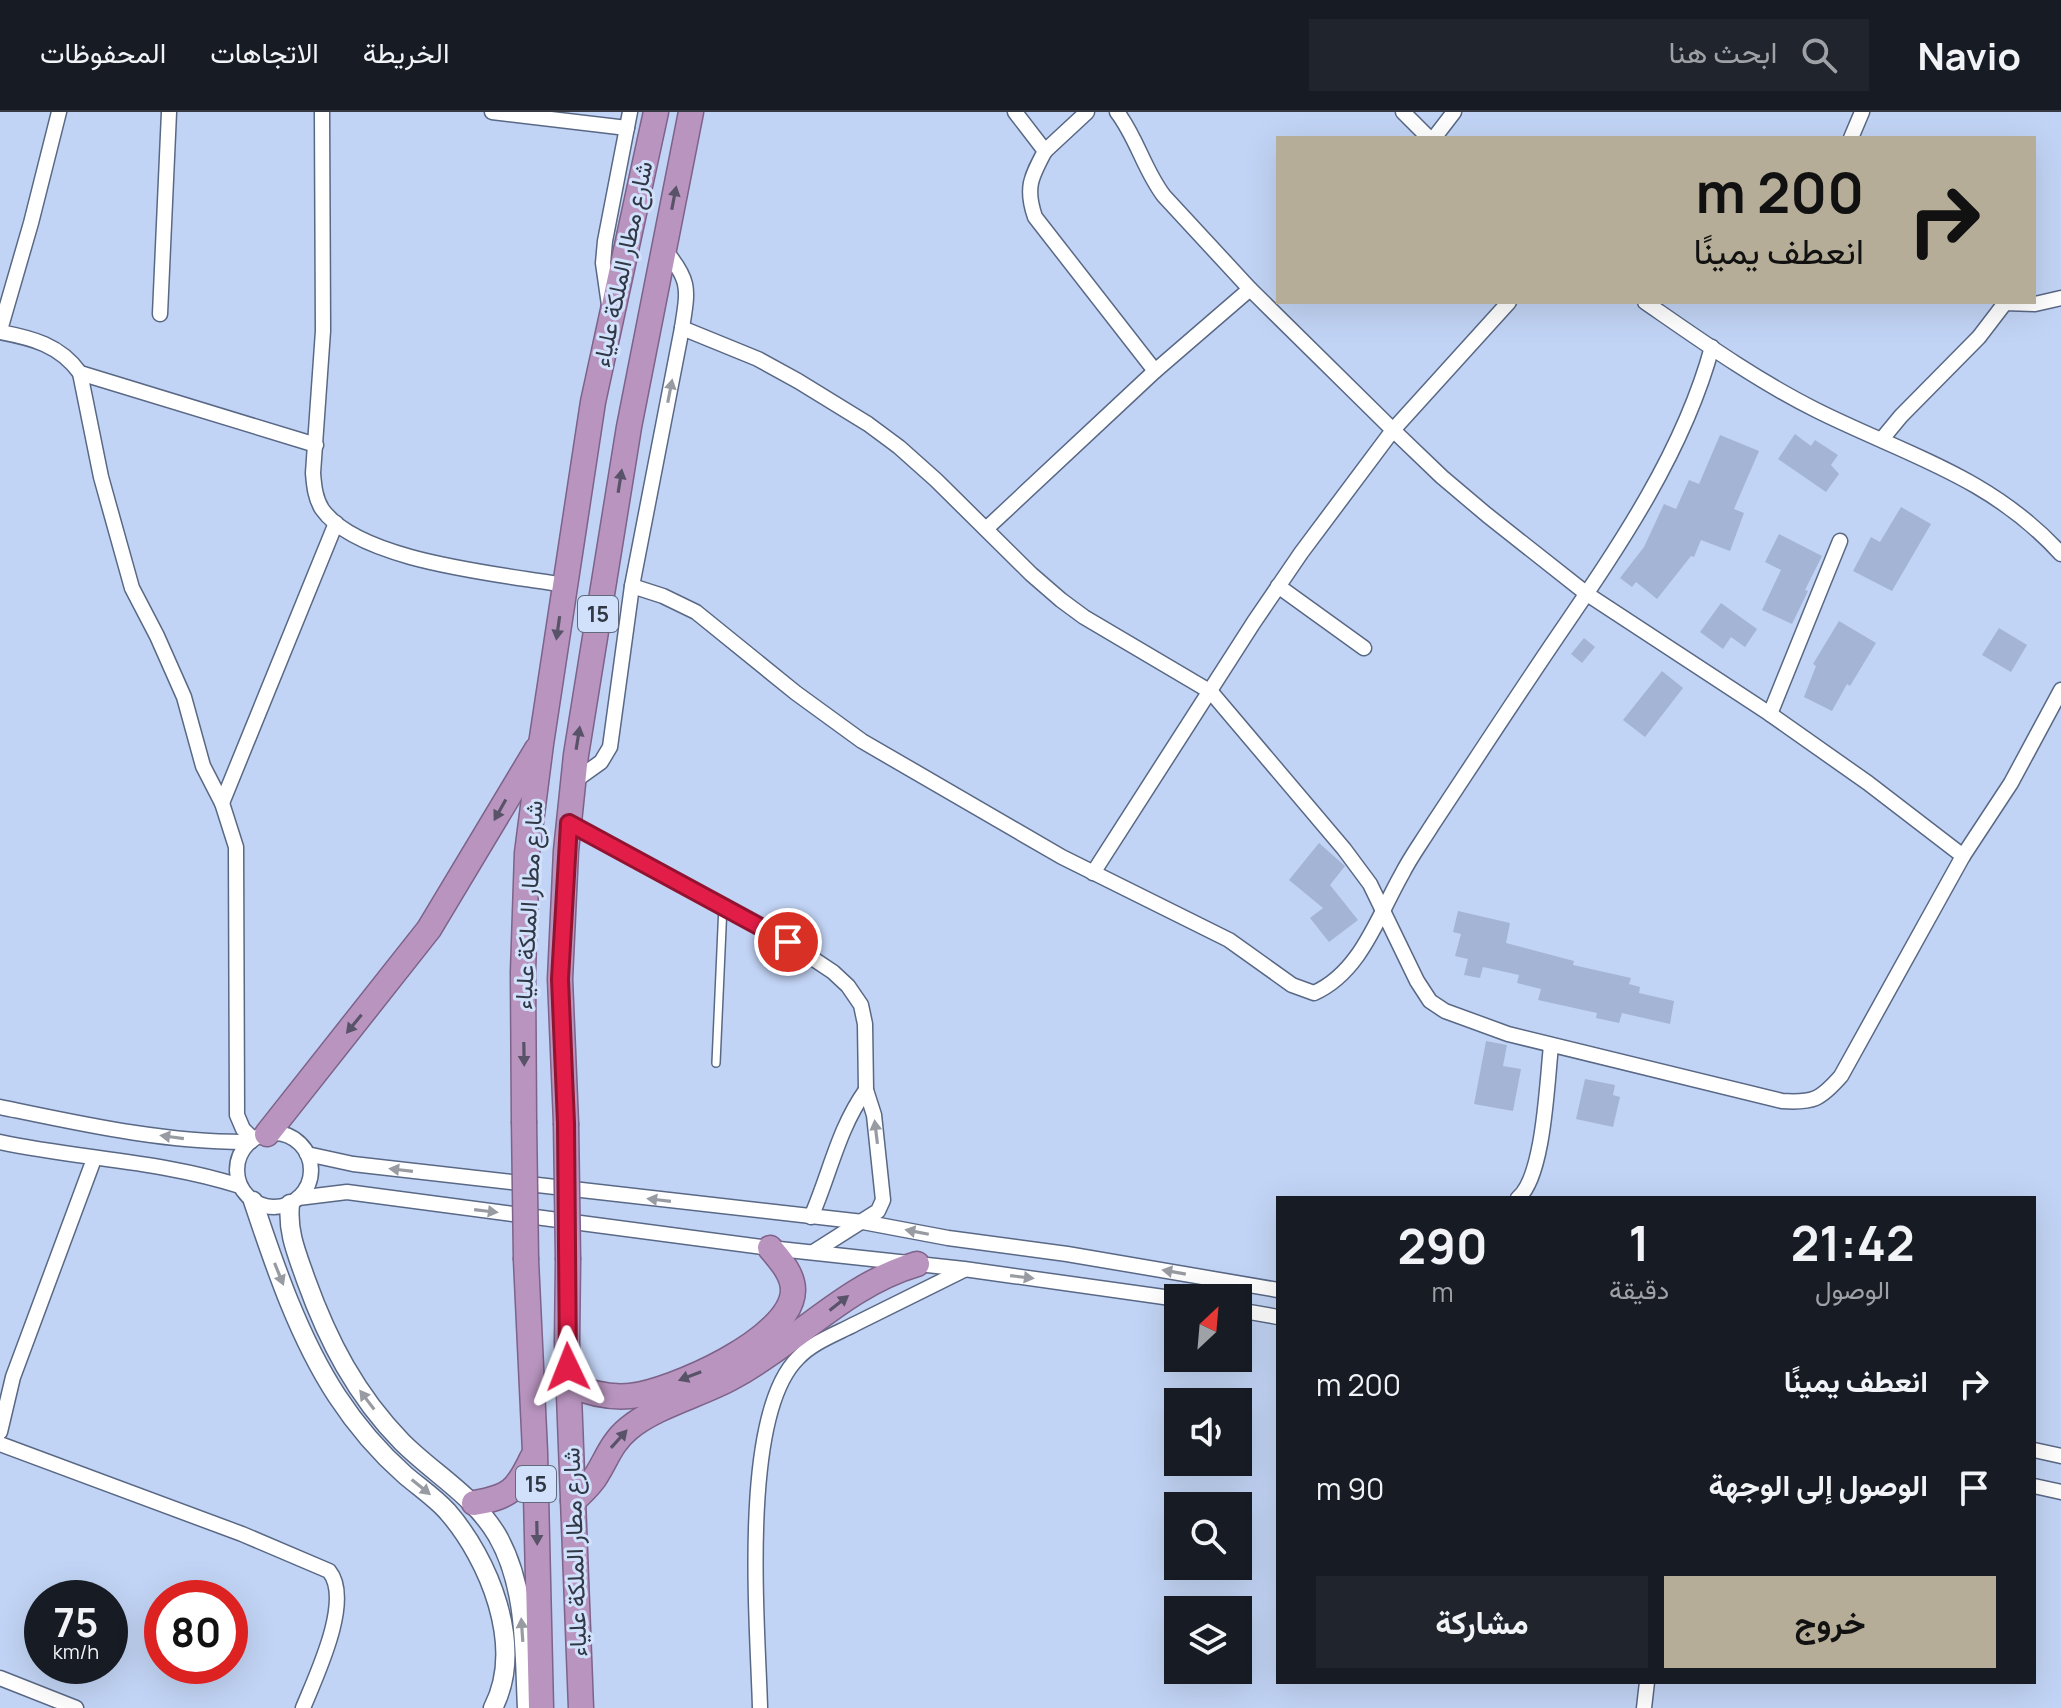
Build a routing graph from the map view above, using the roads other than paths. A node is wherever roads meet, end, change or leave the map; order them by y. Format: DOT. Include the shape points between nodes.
graph roads {
  1 [pos="59,112"];
  2 [pos="169,112"];
  3 [pos="322,112"];
  4 [pos="492,112"];
  5 [pos="630,112"];
  6 [pos="656,112"];
  7 [pos="691,112"];
  8 [pos="1015,112"];
  9 [pos="1087,112"];
  10 [pos="1117,112"];
  11 [pos="1403,112"];
  12 [pos="1454,112"];
  13 [pos="1862,112"];
  14 [pos="627,128"];
  15 [pos="1430,136"];
  16 [pos="1434,136"];
  17 [pos="1852,136"];
  18 [pos="1045,151"];
  19 [pos="664,249"];
  20 [pos="1250,289"];
  21 [pos="2061,298"];
  22 [pos="1507,304"];
  23 [pos="1648,304"];
  24 [pos="2003,304"];
  25 [pos="2036,304"];
  26 [pos="160,314"];
  27 [pos="611,315"];
  28 [pos="682,328"];
  29 [pos="0,331"];
  30 [pos="1712,347"];
  31 [pos="1155,371"];
  32 [pos="80,373"];
  33 [pos="1393,430"];
  34 [pos="1882,439"];
  35 [pos="316,445"];
  36 [pos="336,523"];
  37 [pos="986,529"];
  38 [pos="1840,541"];
  39 [pos="2061,554"];
  40 [pos="564,585"];
  41 [pos="632,586"];
  42 [pos="1278,586"];
  43 [pos="1587,594"];
  44 [pos="1364,648"];
  45 [pos="2061,690"];
  46 [pos="1211,692"];
  47 [pos="1770,714"];
  48 [pos="541,744"];
  49 [pos="573,783"];
  50 [pos="222,803"];
  51 [pos="569,823"];
  52 [pos="1963,856"];
  53 [pos="1093,873"];
  54 [pos="723,905"];
  55 [pos="1384,908"];
  56 [pos="1551,1046"];
  57 [pos="716,1063"];
  58 [pos="866,1090"];
  59 [pos="0,1107"];
  60 [pos="257,1138"];
  61 [pos="0,1142"];
  62 [pos="307,1154"];
  63 [pos="94,1159"];
  64 [pos="246,1193"];
  65 [pos="1520,1196"];
  66 [pos="294,1201"];
  67 [pos="811,1217"];
  68 [pos="863,1222"];
  69 [pos="770,1248"];
  70 [pos="815,1251"];
  71 [pos="917,1264"];
  72 [pos="964,1269"];
  73 [pos="1276,1290"];
  74 [pos="1164,1297"];
  75 [pos="1252,1312"];
  76 [pos="1276,1317"];
  77 [pos="570,1385"];
  78 [pos="0,1432"];
  79 [pos="0,1444"];
  80 [pos="2036,1450"];
  81 [pos="535,1452"];
  82 [pos="2061,1456"];
  83 [pos="2036,1486"];
  84 [pos="2061,1492"];
  85 [pos="573,1501"];
  86 [pos="474,1503"];
  87 [pos="0,1678"];
  88 [pos="1647,1684"];
  89 [pos="76,1708"];
  90 [pos="303,1708"];
  91 [pos="493,1708"];
  92 [pos="527,1708"];
  93 [pos="541,1708"];
  94 [pos="581,1708"];
  95 [pos="760,1708"];
  96 [pos="1644,1708"];
  1 -- 29 [label="street"];
  2 -- 26 [label="street"];
  3 -- 35 [label="street" via="323,331"];
  4 -- 14 [label="street"];
  5 -- 14 [label="street"];
  6 -- 27 [label="highway, شارع مطار الملكة علياء / 15"];
  19 -- 7 [label="highway, شارع مطار الملكة علياء / 15, one-way"];
  8 -- 18 [label="street"];
  9 -- 18 [label="street"];
  10 -- 20 [label="street" via="1153,183"];
  11 -- 15 [label="street"];
  12 -- 16 [label="street"];
  13 -- 17 [label="street"];
  14 -- 27 [label="street" via="603,263"];
  18 -- 31 [label="street" via="1029,189 1035,217"];
  19 -- 28 [label="street" via="687,287"];
  49 -- 19 [label="highway, شارع مطار الملكة علياء / 15, one-way" via="629,427"];
  20 -- 31 [label="street"];
  20 -- 33 [label="street"];
  21 -- 25 [label="street"];
  22 -- 33 [label="street"];
  23 -- 30 [label="street"];
  24 -- 34 [label="street"];
  27 -- 40 [label="highway, شارع مطار الملكة علياء / 15"];
  28 -- 37 [label="street" via="758,359 868,424"];
  41 -- 28 [label="street, one-way"];
  29 -- 32 [label="street" via="53,347"];
  30 -- 34 [label="street" via="1815,409"];
  30 -- 43 [label="street" via="1679,437"];
  31 -- 37 [label="street"];
  32 -- 35 [label="street"];
  32 -- 50 [label="street" via="101,477 132,588 173,671 203,766"];
  33 -- 42 [label="street"];
  33 -- 43 [label="street" via="1453,487"];
  34 -- 39 [label="street" via="1985,490"];
  35 -- 36 [label="street" via="315,494"];
  36 -- 40 [label="street" via="359,538 415,558"];
  36 -- 50 [label="street"];
  37 -- 46 [label="street" via="1084,617"];
  38 -- 47 [label="street"];
  40 -- 48 [label="highway, شارع مطار الملكة علياء / 15, one-way"];
  41 -- 49 [label="street" via="610,747 601,762"];
  41 -- 53 [label="street" via="696,612 848,732"];
  42 -- 44 [label="street"];
  42 -- 46 [label="street"];
  43 -- 47 [label="street"];
  43 -- 55 [label="street" via="1403,871"];
  45 -- 52 [label="street" via="2011,783"];
  46 -- 53 [label="street"];
  46 -- 55 [label="street" via="1344,849"];
  47 -- 52 [label="street"];
  48 -- 60 [label="highway, one-way" via="429,929"];
  48 -- 81 [label="highway, شارع مطار الملكة علياء / 15, one-way, bridge" via="527,853 523,972 526,1260"];
  49 -- 51 [label="highway, شارع مطار الملكة علياء / 15"];
  50 -- 60 [label="street" via="238,870 237,1115 243,1129"];
  51 -- 54 [label="street"];
  51 -- 77 [label="highway, شارع مطار الملكة علياء / 15, bridge" via="560,979"];
  52 -- 56 [label="street" via="1841,1076 1823,1096 1782,1101"];
  53 -- 55 [label="street" via="1229,940 1292,985 1314,993 1341,975"];
  54 -- 57 [label="lane"];
  54 -- 58 [label="street" via="820,962 848,986 861,1005 865,1024"];
  55 -- 56 [label="street" via="1402,954 1430,1001 1471,1023"];
  56 -- 65 [label="street" via="1537,1158 1532,1181"];
  58 -- 67 [label="street" via="845,1124"];
  68 -- 58 [label="street, one-way" via="878,1211 884,1190"];
  60 -- 59 [label="street, one-way" via="208,1142"];
  60 -- 62 [label="street" via="286,1135"];
  60 -- 64 [label="street" via="243,1149 237,1167"];
  61 -- 63 [label="street"];
  62 -- 66 [label="street" via="309,1183"];
  67 -- 62 [label="street, one-way" via="353,1164"];
  63 -- 64 [label="street" via="180,1170"];
  63 -- 78 [label="street" via="13,1377"];
  64 -- 66 [label="street" via="271,1207"];
  64 -- 91 [label="street, one-way" via="293,1309 338,1397 388,1459 448,1512 479,1561 505,1638 505,1670"];
  66 -- 69 [label="street, one-way" via="347,1192"];
  86 -- 66 [label="street, one-way" via="403,1442 348,1374 319,1317 292,1238"];
  67 -- 68 [label="street"];
  68 -- 70 [label="street"];
  73 -- 68 [label="street, one-way"];
  69 -- 70 [label="street"];
  69 -- 77 [label="highway, one-way" via="791,1278 792,1302 755,1342 719,1364 645,1393 607,1396"];
  70 -- 71 [label="street"];
  71 -- 72 [label="street"];
  85 -- 71 [label="highway, one-way" via="634,1424 731,1378 861,1287"];
  72 -- 74 [label="street, one-way"];
  72 -- 95 [label="street" via="812,1346 781,1380 771,1405 756,1511"];
  75 -- 76 [label="street"];
  77 -- 85 [label="highway, شارع مطار الملكة علياء / 15"];
  79 -- 90 [label="street" via="329,1571 338,1598"];
  80 -- 82 [label="street"];
  81 -- 86 [label="highway" via="512,1491"];
  81 -- 93 [label="highway, شارع مطار الملكة علياء / 15, one-way"];
  83 -- 84 [label="street"];
  85 -- 94 [label="highway, شارع مطار الملكة علياء / 15"];
  92 -- 86 [label="street, one-way" via="517,1587 505,1552"];
  87 -- 89 [label="street"];
  88 -- 96 [label="street"];
}
